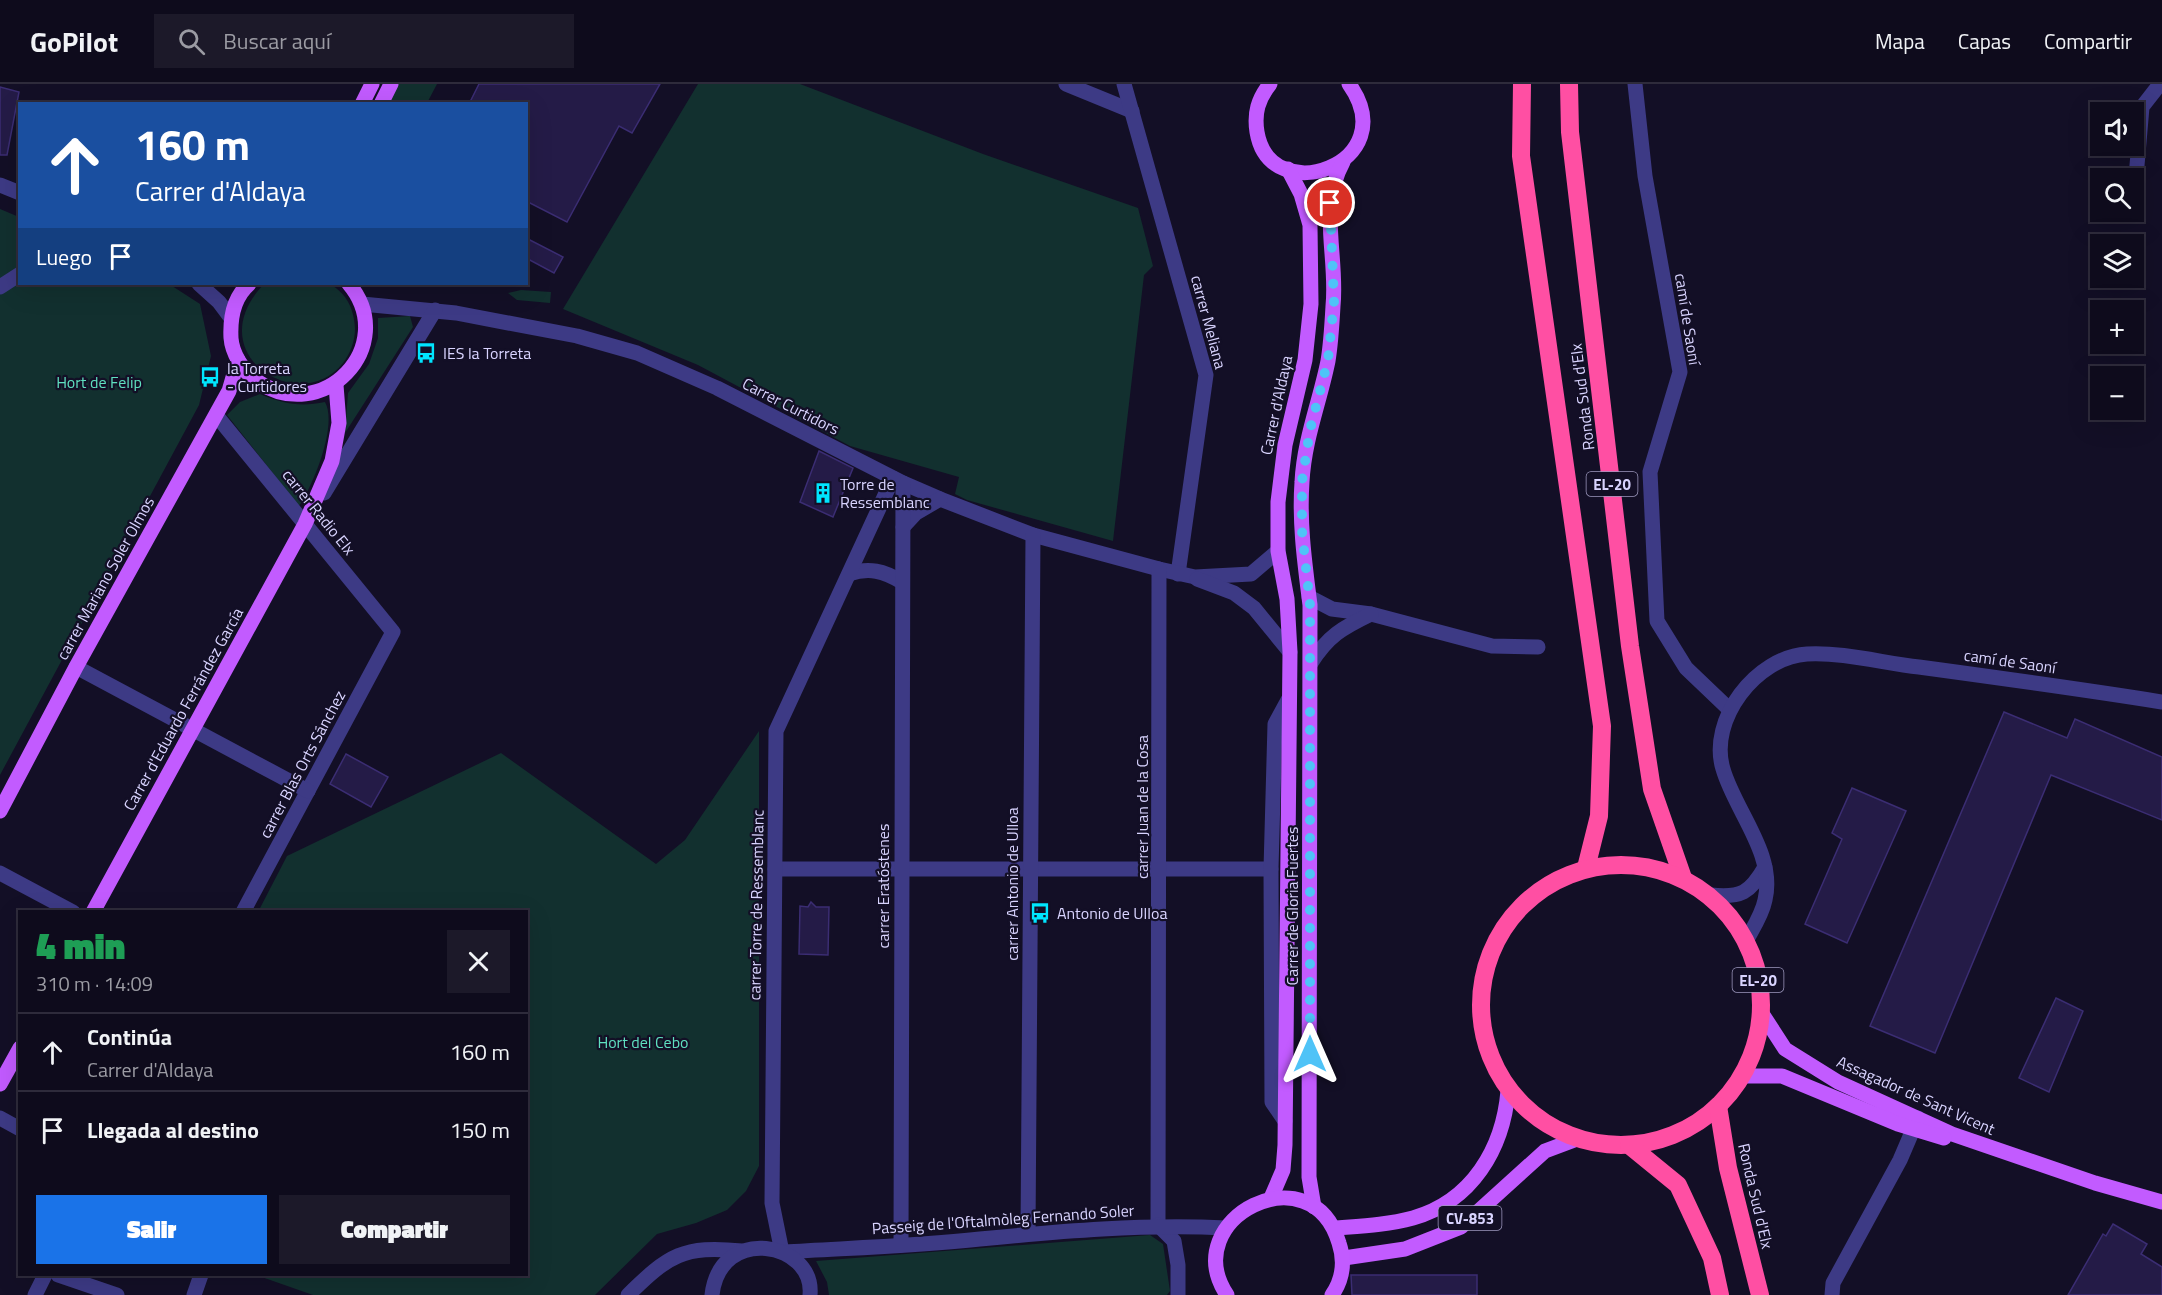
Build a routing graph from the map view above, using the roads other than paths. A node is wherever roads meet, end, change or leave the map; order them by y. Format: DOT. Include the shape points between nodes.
graph roads {
  1 [pos="372,84"];
  2 [pos="391,84"];
  3 [pos="1066,84"];
  4 [pos="1124,84"];
  5 [pos="1522,84"];
  6 [pos="1569,84"];
  7 [pos="1635,84"];
  8 [pos="2160,84"];
  9 [pos="1265,87"];
  10 [pos="1355,88"];
  11 [pos="363,102"];
  12 [pos="382,102"];
  13 [pos="1132,111"];
  14 [pos="1343,162"];
  15 [pos="2137,168"];
  16 [pos="1288,169"];
  17 [pos="0,185"];
  18 [pos="18,192"];
  19 [pos="18,275"];
  20 [pos="200,285"];
  21 [pos="248,285"];
  22 [pos="350,285"];
  23 [pos="0,287"];
  24 [pos="362,304"];
  25 [pos="435,310"];
  26 [pos="231,318"];
  27 [pos="238,360"];
  28 [pos="336,385"];
  29 [pos="216,415"];
  30 [pos="898,481"];
  31 [pos="940,499"];
  32 [pos="305,524"];
  33 [pos="903,527"];
  34 [pos="1033,535"];
  35 [pos="1278,551"];
  36 [pos="1159,569"];
  37 [pos="849,574"];
  38 [pos="1178,574"];
  39 [pos="1194,578"];
  40 [pos="902,582"];
  41 [pos="1310,601"];
  42 [pos="1371,614"];
  43 [pos="393,632"];
  44 [pos="1538,647"];
  45 [pos="1290,652"];
  46 [pos="1311,663"];
  47 [pos="76,667"];
  48 [pos="1288,700"];
  49 [pos="2162,702"];
  50 [pos="1730,710"];
  51 [pos="193,730"];
  52 [pos="308,791"];
  53 [pos="0,811"];
  54 [pos="1765,867"];
  55 [pos="1586,868"];
  56 [pos="775,869"];
  57 [pos="901,869"];
  58 [pos="1030,869"];
  59 [pos="1160,869"];
  60 [pos="1271,869"];
  61 [pos="0,873"];
  62 [pos="1683,878"];
  63 [pos="1711,895"];
  64 [pos="69,910"];
  65 [pos="94,910"];
  66 [pos="244,910"];
  67 [pos="1746,941"];
  68 [pos="1761,1012"];
  69 [pos="18,1052"];
  70 [pos="1742,1076"];
  71 [pos="0,1084"];
  72 [pos="1508,1091"];
  73 [pos="1718,1106"];
  74 [pos="0,1118"];
  75 [pos="1285,1121"];
  76 [pos="1916,1124"];
  77 [pos="18,1128"];
  78 [pos="1577,1139"];
  79 [pos="1629,1145"];
  80 [pos="1271,1198"];
  81 [pos="2162,1202"];
  82 [pos="1314,1207"];
  83 [pos="1158,1225"];
  84 [pos="1226,1228"];
  85 [pos="1335,1228"];
  86 [pos="1028,1233"];
  87 [pos="901,1245"];
  88 [pos="742,1251"];
  89 [pos="783,1252"];
  90 [pos="1344,1258"];
  91 [pos="44,1276"];
  92 [pos="61,1276"];
  93 [pos="201,1276"];
  94 [pos="35,1295"];
  95 [pos="117,1295"];
  96 [pos="194,1295"];
  97 [pos="628,1295"];
  98 [pos="712,1295"];
  99 [pos="810,1295"];
  100 [pos="1178,1295"];
  101 [pos="1227,1295"];
  102 [pos="1332,1295"];
  103 [pos="1720,1295"];
  104 [pos="1760,1295"];
  105 [pos="1832,1295"];
  1 -- 11 [label="main road"];
  2 -- 12 [label="main road"];
  3 -- 13 [label="street"];
  4 -- 13 [label="street, carrer Meliana"];
  5 -- 55 [label="highway, Ronda Sud d'Elx / EL-20" via="1521,156 1602,726 1599,816"];
  6 -- 62 [label="highway, Ronda Sud d'Elx / EL-20" via="1570,132 1630,646 1652,789"];
  7 -- 50 [label="street, camí de Saoní" via="1645,176 1680,372 1650,472 1657,621 1686,668"];
  8 -- 15 [label="street" via="2142,107"];
  9 -- 16 [label="main road" via="1257,106 1258,136 1264,150"];
  10 -- 14 [label="main road" via="1362,108 1360,138"];
  13 -- 38 [label="street, carrer Meliana" via="1206,375"];
  14 -- 16 [label="main road" via="1316,173"];
  14 -- 41 [label="main road" via="1334,179 1329,215 1334,302 1328,360 1302,481 1302,531"];
  16 -- 35 [label="main road, Carrer d'Aldaya" via="1310,225 1311,304 1305,360 1283,456"];
  17 -- 18 [label="street"];
  19 -- 23 [label="street"];
  20 -- 26 [label="street"];
  21 -- 26 [label="main road"];
  22 -- 24 [label="main road"];
  24 -- 25 [label="street, Carrer Curtidors"];
  24 -- 28 [label="main road" via="364,345"];
  25 -- 30 [label="street, Carrer Curtidors" via="578,336 637,353 717,388"];
  25 -- 32 [label="street, Carrer d'Eduardo Ferrández García"];
  26 -- 27 [label="main road" via="231,342"];
  27 -- 28 [label="main road" via="250,376 269,390 291,396 316,394"];
  27 -- 29 [label="main road, carrer Mariano Soler Olmos" via="229,391"];
  28 -- 32 [label="main road, Carrer d'Eduardo Ferrández García" via="339,423 332,461"];
  29 -- 32 [label="street, carrer Radio Elx"];
  29 -- 47 [label="main road, carrer Mariano Soler Olmos"];
  30 -- 31 [label="street, Carrer Curtidors"];
  30 -- 33 [label="street, carrer Eratóstenes"];
  30 -- 37 [label="street, carrer Torre de Ressemblanc"];
  31 -- 33 [label="street" via="916,513"];
  31 -- 34 [label="street, Carrer Curtidors"];
  32 -- 43 [label="street, carrer Radio Elx"];
  32 -- 51 [label="main road, Carrer d'Eduardo Ferrández García"];
  33 -- 40 [label="street, carrer Eratóstenes"];
  34 -- 36 [label="street, Carrer Curtidors"];
  34 -- 58 [label="street, carrer Antonio de Ulloa"];
  35 -- 39 [label="street, Carrer Curtidors" via="1251,574"];
  35 -- 45 [label="main road, Carrer d'Aldaya" via="1287,599"];
  36 -- 38 [label="street, Carrer Curtidors"];
  36 -- 59 [label="street, carrer Juan de la Cosa"];
  37 -- 40 [label="street" via="862,569 877,570"];
  37 -- 56 [label="street, carrer Torre de Ressemblanc" via="776,731"];
  38 -- 39 [label="street, Carrer Curtidors"];
  39 -- 45 [label="street, Carrer Curtidors" via="1234,593 1250,605"];
  40 -- 57 [label="street, carrer Eratóstenes"];
  41 -- 42 [label="street" via="1332,609"];
  41 -- 46 [label="main road, Carrer de Gloria Fuertes"];
  42 -- 44 [label="street" via="1492,646"];
  42 -- 46 [label="street" via="1341,628 1323,643"];
  43 -- 52 [label="street, carrer Blas Orts Sánchez"];
  45 -- 48 [label="main road, Carrer de Gloria Fuertes"];
  46 -- 82 [label="main road, Carrer de Gloria Fuertes" via="1309,1177"];
  47 -- 51 [label="street"];
  47 -- 53 [label="main road, carrer Mariano Soler Olmos"];
  48 -- 60 [label="street, Carrer de Gloria Fuertes" via="1275,724"];
  48 -- 75 [label="main road, Carrer de Gloria Fuertes" via="1290,870"];
  49 -- 50 [label="street, camí de Saoní" via="2016,679 1806,654 1778,663 1752,681"];
  50 -- 54 [label="street, camí de Saoní" via="1722,730 1722,768"];
  51 -- 52 [label="street"];
  51 -- 65 [label="main road, Carrer d'Eduardo Ferrández García"];
  52 -- 66 [label="street, carrer Blas Orts Sánchez"];
  54 -- 63 [label="street" via="1748,890 1731,897"];
  54 -- 67 [label="street" via="1765,901"];
  55 -- 62 [label="highway, EL-20" via="1635,864"];
  55 -- 72 [label="highway, EL-20" via="1544,886 1510,918 1488,958 1480,1004 1487,1050"];
  56 -- 57 [label="street"];
  56 -- 89 [label="street, carrer Torre de Ressemblanc" via="772,1203"];
  57 -- 58 [label="street"];
  57 -- 87 [label="street, carrer Eratóstenes"];
  58 -- 59 [label="street"];
  58 -- 86 [label="street, carrer Antonio de Ulloa"];
  59 -- 60 [label="street"];
  59 -- 83 [label="street, carrer Juan de la Cosa"];
  60 -- 75 [label="street, Carrer de Gloria Fuertes" via="1272,1102"];
  61 -- 64 [label="street"];
  62 -- 63 [label="highway, EL-20"];
  63 -- 67 [label="highway, EL-20"];
  67 -- 68 [label="highway, EL-20" via="1758,976"];
  68 -- 70 [label="highway, EL-20" via="1755,1045"];
  68 -- 76 [label="main road, Assagador de Sant Vicent" via="1785,1049"];
  69 -- 71 [label="main road"];
  70 -- 73 [label="highway, EL-20"];
  70 -- 76 [label="main road, Assagador de Sant Vicent" via="1782,1076"];
  72 -- 78 [label="highway, EL-20" via="1539,1120"];
  72 -- 85 [label="main road" via="1506,1118 1488,1161 1453,1199 1415,1217"];
  73 -- 79 [label="highway, EL-20" via="1692,1125 1662,1139"];
  73 -- 104 [label="highway, Ronda Sud d'Elx" via="1728,1168"];
  74 -- 77 [label="street"];
  75 -- 80 [label="main road, Carrer de Gloria Fuertes" via="1282,1170"];
  76 -- 81 [label="main road, Assagador de Sant Vicent"];
  76 -- 105 [label="street" via="1833,1283"];
  78 -- 79 [label="highway, EL-20"];
  78 -- 90 [label="main road, CV-853" via="1545,1151 1461,1227 1405,1249"];
  79 -- 103 [label="highway" via="1678,1185 1712,1258"];
  80 -- 82 [label="main road" via="1293,1198"];
  80 -- 84 [label="main road" via="1253,1203"];
  82 -- 85 [label="main road"];
  83 -- 84 [label="street, Passeig de l'Oftalmòleg Fernando Soler"];
  83 -- 86 [label="street, Passeig de l'Oftalmòleg Fernando Soler"];
  83 -- 100 [label="street" via="1174,1240"];
  84 -- 101 [label="main road" via="1218,1249 1218,1271"];
  85 -- 90 [label="main road"];
  86 -- 87 [label="street, Passeig de l'Oftalmòleg Fernando Soler"];
  87 -- 89 [label="street, Passeig de l'Oftalmòleg Fernando Soler"];
  88 -- 89 [label="street, Passeig de l'Oftalmòleg Fernando Soler" via="763,1247"];
  88 -- 97 [label="street, Passeig de l'Oftalmòleg Fernando Soler" via="689,1251 660,1264"];
  88 -- 98 [label="street" via="724,1262 713,1280"];
  89 -- 99 [label="street" via="803,1270"];
  90 -- 102 [label="main road" via="1339,1284"];
  91 -- 94 [label="street"];
  92 -- 95 [label="street"];
  93 -- 96 [label="street"];
}
